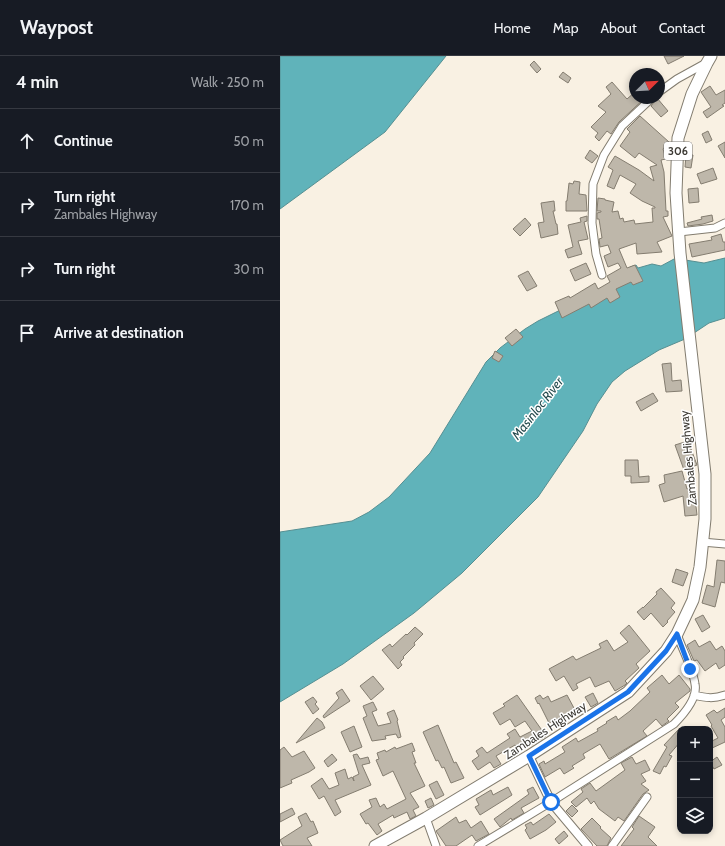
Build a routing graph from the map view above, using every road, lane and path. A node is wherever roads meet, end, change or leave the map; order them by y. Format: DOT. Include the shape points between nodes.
graph roads {
  1 [pos="709,60"];
  2 [pos="665,88"];
  3 [pos="646,104"];
  4 [pos="725,223"];
  5 [pos="679,232"];
  6 [pos="602,275"];
  7 [pos="702,542"];
  8 [pos="725,544"];
  9 [pos="677,634"];
  10 [pos="694,695"];
  11 [pos="725,695"];
  12 [pos="529,756"];
  13 [pos="647,797"];
  14 [pos="551,802"];
  15 [pos="426,818"];
  16 [pos="585,845"];
  17 [pos="375,846"];
  18 [pos="436,846"];
  19 [pos="478,846"];
  20 [pos="612,846"];
  1 -- 2 [label="street"];
  1 -- 5 [label="main road, Zambales Highway / 306" via="692,94 678,138 676,193"];
  3 -- 6 [label="street" via="622,126 604,155 593,184 592,223"];
  4 -- 5 [label="street" via="715,228"];
  5 -- 7 [label="main road, Zambales Highway / 306" via="705,474"];
  7 -- 8 [label="street"];
  7 -- 9 [label="main road, Zambales Highway / 306" via="693,600"];
  9 -- 10 [label="street" via="696,684"];
  9 -- 12 [label="main road, Zambales Highway / 306" via="666,651 628,692"];
  10 -- 11 [label="street" via="707,699"];
  10 -- 14 [label="street" via="683,716 674,724"];
  12 -- 14 [label="street"];
  12 -- 15 [label="main road, Zambales Highway / 306"];
  13 -- 20 [label="street"];
  14 -- 16 [label="street"];
  14 -- 19 [label="street"];
  15 -- 17 [label="main road, Zambales Highway / 306"];
  15 -- 18 [label="street"];
}
